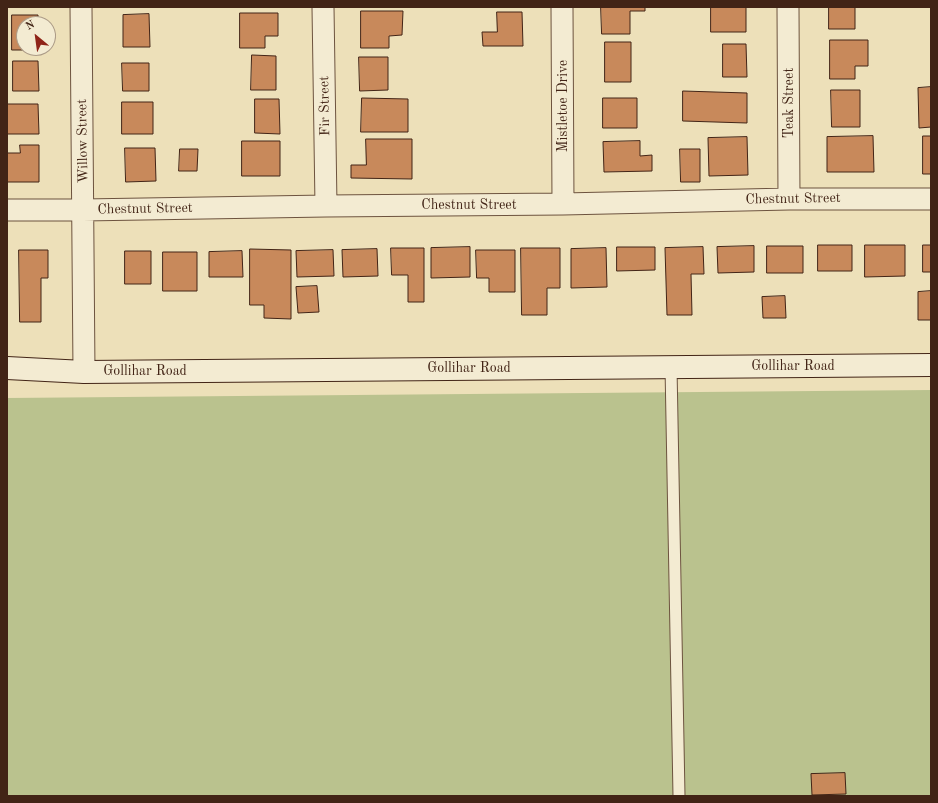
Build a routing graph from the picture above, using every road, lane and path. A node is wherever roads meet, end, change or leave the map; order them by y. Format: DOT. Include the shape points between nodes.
graph roads {
  1 [pos="81,7"];
  2 [pos="323,7"];
  3 [pos="562,7"];
  4 [pos="788,7"];
  5 [pos="789,198"];
  6 [pos="931,199"];
  7 [pos="563,204"];
  8 [pos="326,206"];
  9 [pos="7,210"];
  10 [pos="83,210"];
  11 [pos="931,365"];
  12 [pos="671,367"];
  13 [pos="7,368"];
  14 [pos="84,372"];
  15 [pos="679,796"];
  1 -- 10 [label="street, Willow Street"];
  2 -- 8 [label="street, Fir Street"];
  3 -- 7 [label="street, Mistletoe Drive"];
  4 -- 5 [label="street, Teak Street"];
  5 -- 6 [label="street, Chestnut Street"];
  5 -- 7 [label="street, Chestnut Street"];
  7 -- 8 [label="street, Chestnut Street"];
  8 -- 10 [label="street, Chestnut Street"];
  9 -- 10 [label="street, Chestnut Street"];
  10 -- 14 [label="street, Willow Street"];
  11 -- 12 [label="main road, Gollihar Road"];
  12 -- 14 [label="main road, Gollihar Road"];
  12 -- 15 [label="lane"];
  13 -- 14 [label="main road, Gollihar Road"];
}
